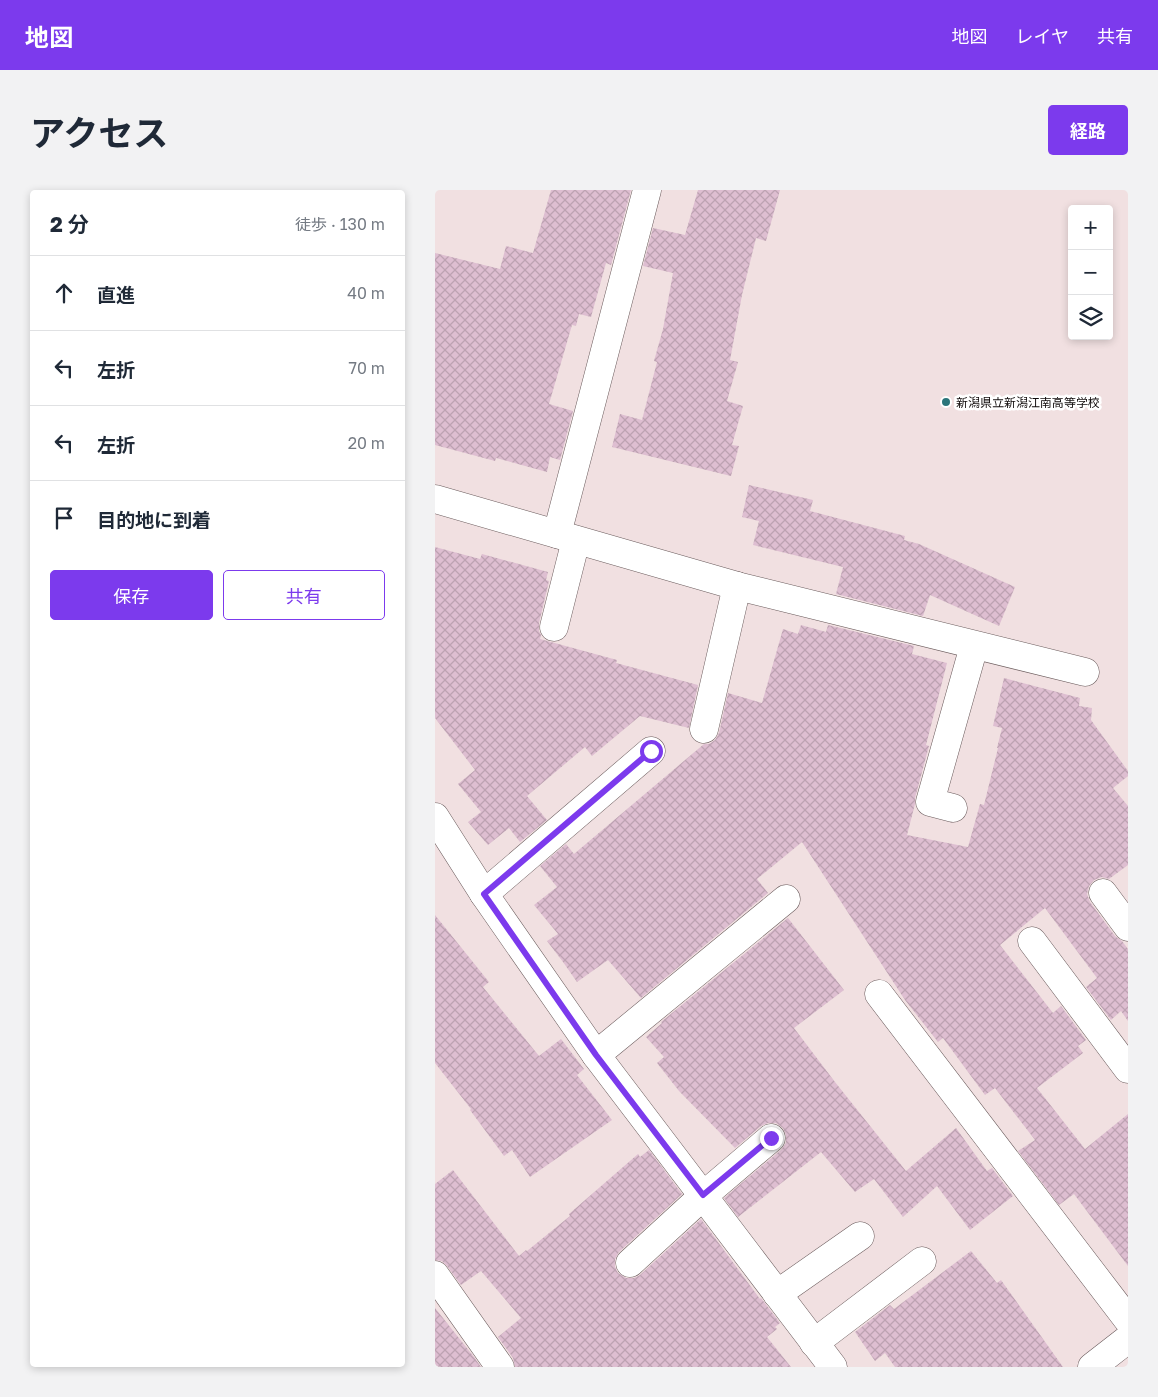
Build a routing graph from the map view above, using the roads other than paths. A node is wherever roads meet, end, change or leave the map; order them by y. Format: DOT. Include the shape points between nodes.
graph roads {
  1 [pos="647,190"];
  2 [pos="435,499"];
  3 [pos="567,537"];
  4 [pos="737,586"];
  5 [pos="555,627"];
  6 [pos="975,646"];
  7 [pos="1085,672"];
  8 [pos="704,729"];
  9 [pos="651,751"];
  10 [pos="953,808"];
  11 [pos="435,817"];
  12 [pos="1103,893"];
  13 [pos="484,894"];
  14 [pos="786,899"];
  15 [pos="1128,926"];
  16 [pos="1032,941"];
  17 [pos="879,994"];
  18 [pos="596,1055"];
  19 [pos="1128,1069"];
  20 [pos="771,1138"];
  21 [pos="703,1195"];
  22 [pos="860,1236"];
  23 [pos="921,1261"];
  24 [pos="629,1263"];
  25 [pos="435,1275"];
  26 [pos="777,1294"];
  27 [pos="1128,1320"];
  28 [pos="1128,1339"];
  29 [pos="814,1343"];
  30 [pos="500,1367"];
  31 [pos="833,1367"];
  32 [pos="1093,1367"];
  1 -- 3 [label="street"];
  2 -- 3 [label="street"];
  3 -- 4 [label="street"];
  3 -- 5 [label="street"];
  4 -- 6 [label="street"];
  4 -- 8 [label="street"];
  6 -- 7 [label="street"];
  6 -- 10 [label="street" via="929,802"];
  9 -- 13 [label="street"];
  11 -- 13 [label="street"];
  12 -- 15 [label="street"];
  13 -- 18 [label="street"];
  14 -- 18 [label="street"];
  16 -- 19 [label="street"];
  17 -- 27 [label="street"];
  18 -- 21 [label="street"];
  20 -- 21 [label="street"];
  21 -- 24 [label="street"];
  21 -- 26 [label="street"];
  22 -- 26 [label="street"];
  23 -- 29 [label="street"];
  25 -- 30 [label="street"];
  26 -- 29 [label="street"];
  28 -- 32 [label="street"];
  29 -- 31 [label="street"];
}
